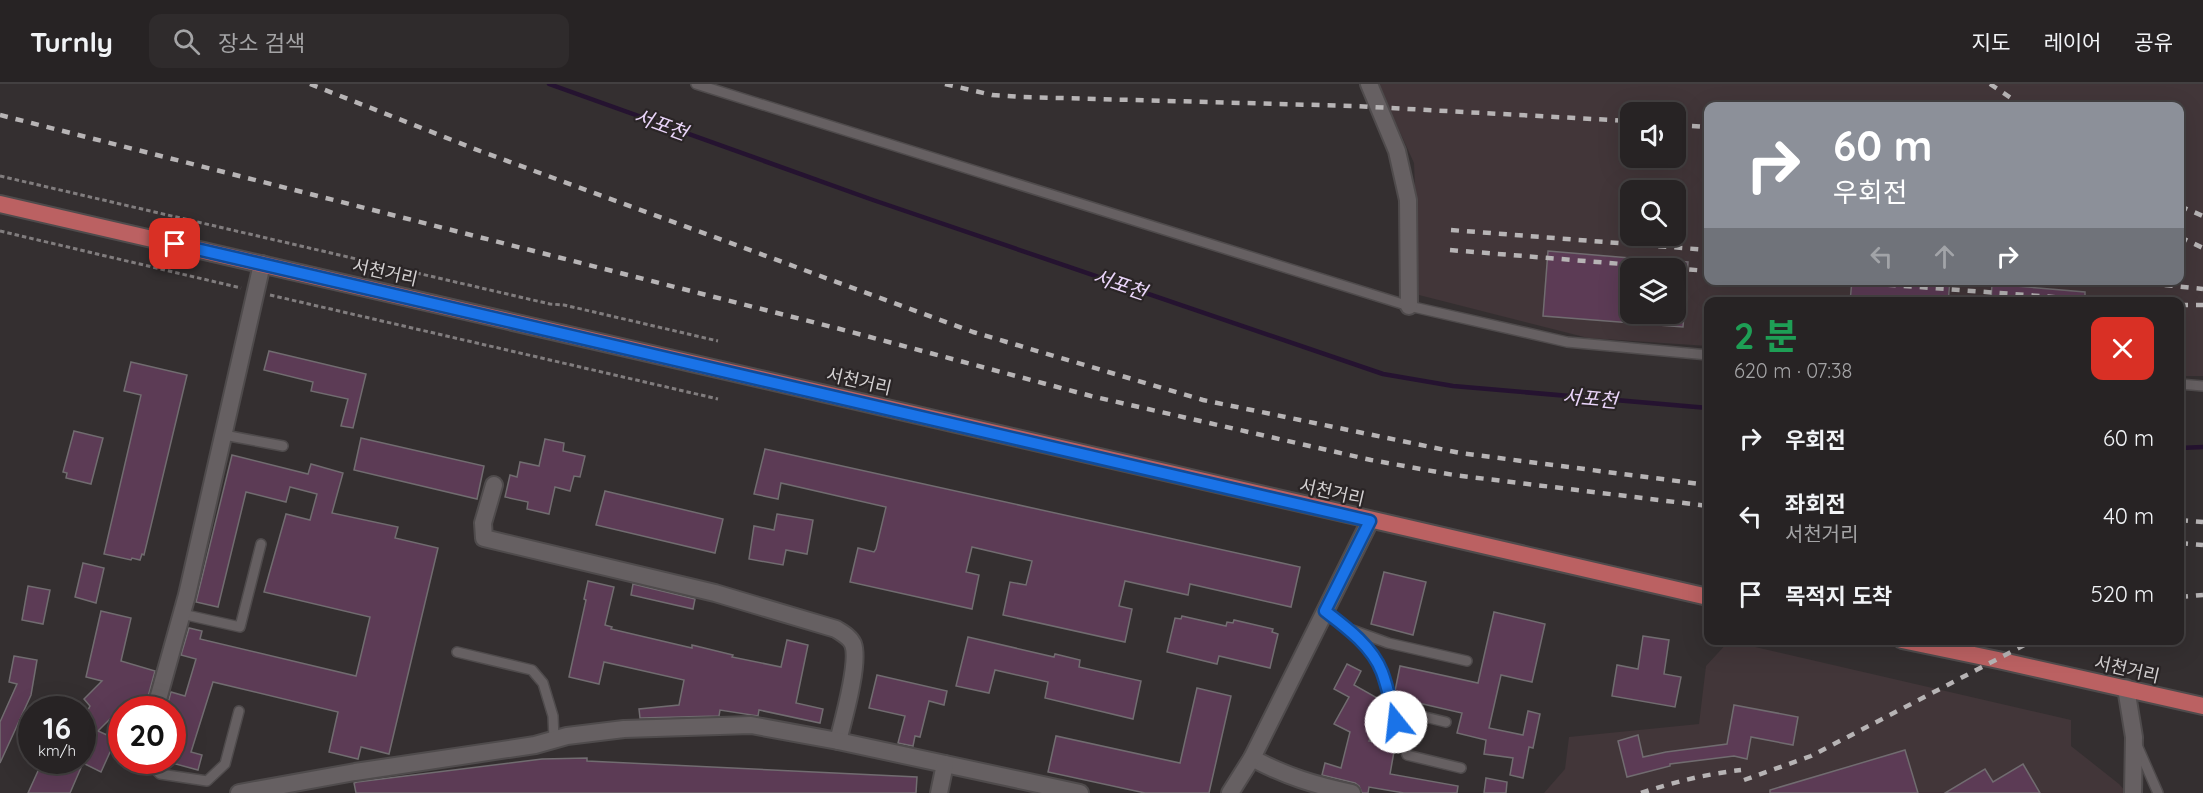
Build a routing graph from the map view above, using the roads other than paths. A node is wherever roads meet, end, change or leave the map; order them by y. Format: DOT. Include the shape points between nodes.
graph roads {
  1 [pos="696,84"];
  2 [pos="1370,84"];
  3 [pos="0,204"];
  4 [pos="262,264"];
  5 [pos="1409,306"];
  6 [pos="1704,355"];
  7 [pos="2184,384"];
  8 [pos="2203,386"];
  9 [pos="224,435"];
  10 [pos="283,446"];
  11 [pos="494,484"];
  12 [pos="1370,521"];
  13 [pos="261,544"];
  14 [pos="1704,596"];
  15 [pos="1325,611"];
  16 [pos="182,614"];
  17 [pos="1349,629"];
  18 [pos="1925,645"];
  19 [pos="457,652"];
  20 [pos="1467,661"];
  21 [pos="2126,688"];
  22 [pos="158,696"];
  23 [pos="2203,706"];
  24 [pos="1392,710"];
  25 [pos="239,711"];
  26 [pos="1446,722"];
  27 [pos="2134,737"];
  28 [pos="554,739"];
  29 [pos="838,741"];
  30 [pos="1252,758"];
  31 [pos="945,764"];
  32 [pos="1461,768"];
  33 [pos="160,774"];
  34 [pos="316,786"];
  35 [pos="239,793"];
  36 [pos="939,793"];
  37 [pos="1080,793"];
  38 [pos="1230,793"];
  39 [pos="1352,793"];
  40 [pos="2133,793"];
  41 [pos="2158,793"];
  1 -- 5 [label="lane"];
  2 -- 5 [label="street" via="1397,151 1408,200"];
  3 -- 4 [label="main road, 서천거리"];
  4 -- 9 [label="street"];
  4 -- 12 [label="main road, 서천거리"];
  5 -- 6 [label="lane" via="1567,342"];
  7 -- 8 [label="lane"];
  9 -- 10 [label="lane"];
  9 -- 16 [label="street"];
  11 -- 29 [label="street" via="483,522 484,538 715,593 836,629 848,637 854,646 854,662"];
  12 -- 14 [label="main road, 서천거리"];
  12 -- 15 [label="street"];
  13 -- 16 [label="lane" via="240,627"];
  15 -- 17 [label="lane"];
  15 -- 30 [label="street"];
  16 -- 22 [label="street"];
  17 -- 20 [label="lane" via="1388,643"];
  17 -- 24 [label="lane" via="1370,651 1381,670"];
  18 -- 21 [label="main road, 서천거리"];
  19 -- 28 [label="lane" via="532,670 543,683 553,716"];
  21 -- 23 [label="main road, 서천거리"];
  21 -- 27 [label="street"];
  24 -- 26 [label="lane"];
  24 -- 32 [label="lane" via="1407,755"];
  25 -- 33 [label="lane" via="225,764 207,781"];
  27 -- 40 [label="street"];
  27 -- 41 [label="lane"];
  28 -- 29 [label="street" via="624,729 751,725"];
  28 -- 34 [label="street"];
  29 -- 31 [label="street"];
  30 -- 38 [label="street"];
  30 -- 39 [label="street" via="1279,773"];
  31 -- 36 [label="street"];
  31 -- 37 [label="street"];
  34 -- 35 [label="street"];
}
